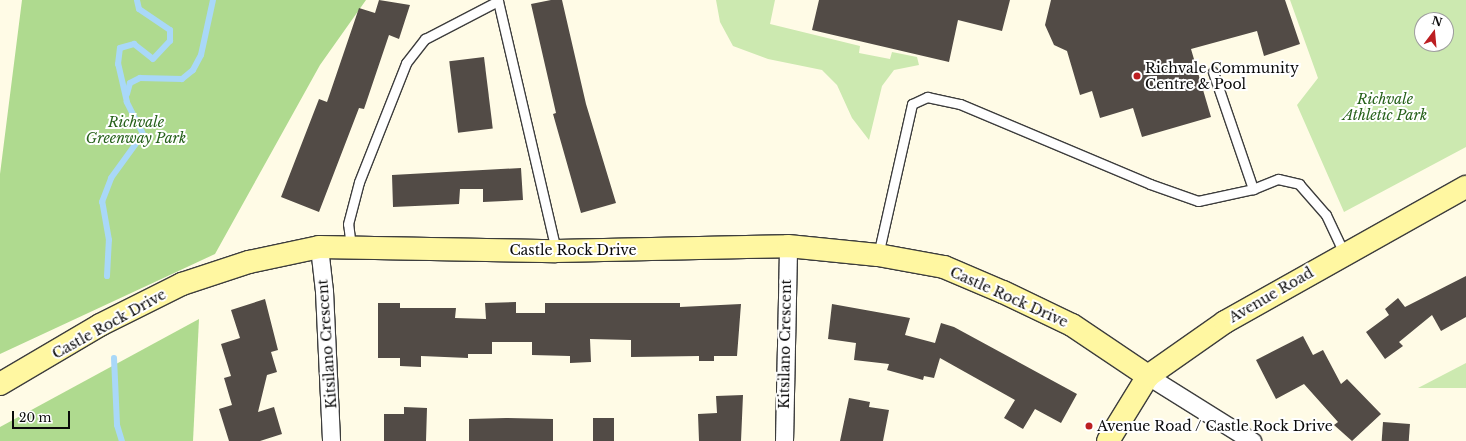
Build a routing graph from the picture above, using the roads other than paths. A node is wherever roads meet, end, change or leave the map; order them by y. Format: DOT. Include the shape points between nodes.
graph roads {
  1 [pos="499,1"];
  2 [pos="1213,72"];
  3 [pos="1466,187"];
  4 [pos="1252,189"];
  5 [pos="788,246"];
  6 [pos="319,247"];
  7 [pos="350,247"];
  8 [pos="556,251"];
  9 [pos="1344,252"];
  10 [pos="878,255"];
  11 [pos="1148,376"];
  12 [pos="0,384"];
  13 [pos="331,441"];
  14 [pos="784,441"];
  15 [pos="1108,441"];
  16 [pos="1252,441"];
  1 -- 7 [label="lane" via="425,39 406,63 359,182 348,224"];
  1 -- 8 [label="lane"];
  2 -- 4 [label="lane"];
  3 -- 9 [label="street, Avenue Road"];
  4 -- 9 [label="lane" via="1278,179 1299,184 1326,215"];
  4 -- 10 [label="lane" via="1198,201 1150,184 960,104 927,97 912,104"];
  5 -- 8 [label="street, Castle Rock Drive"];
  5 -- 10 [label="street, Castle Rock Drive"];
  5 -- 14 [label="street, Kitsilano Crescent"];
  6 -- 7 [label="street, Castle Rock Drive"];
  6 -- 12 [label="street, Castle Rock Drive" via="249,262 182,284 100,325"];
  6 -- 13 [label="street, Kitsilano Crescent" via="324,291"];
  7 -- 8 [label="street, Castle Rock Drive"];
  9 -- 11 [label="street, Avenue Road" via="1225,322"];
  10 -- 11 [label="street, Castle Rock Drive" via="944,267 1003,292 1072,325"];
  11 -- 15 [label="street, Avenue Road"];
  11 -- 16 [label="street"];
}
